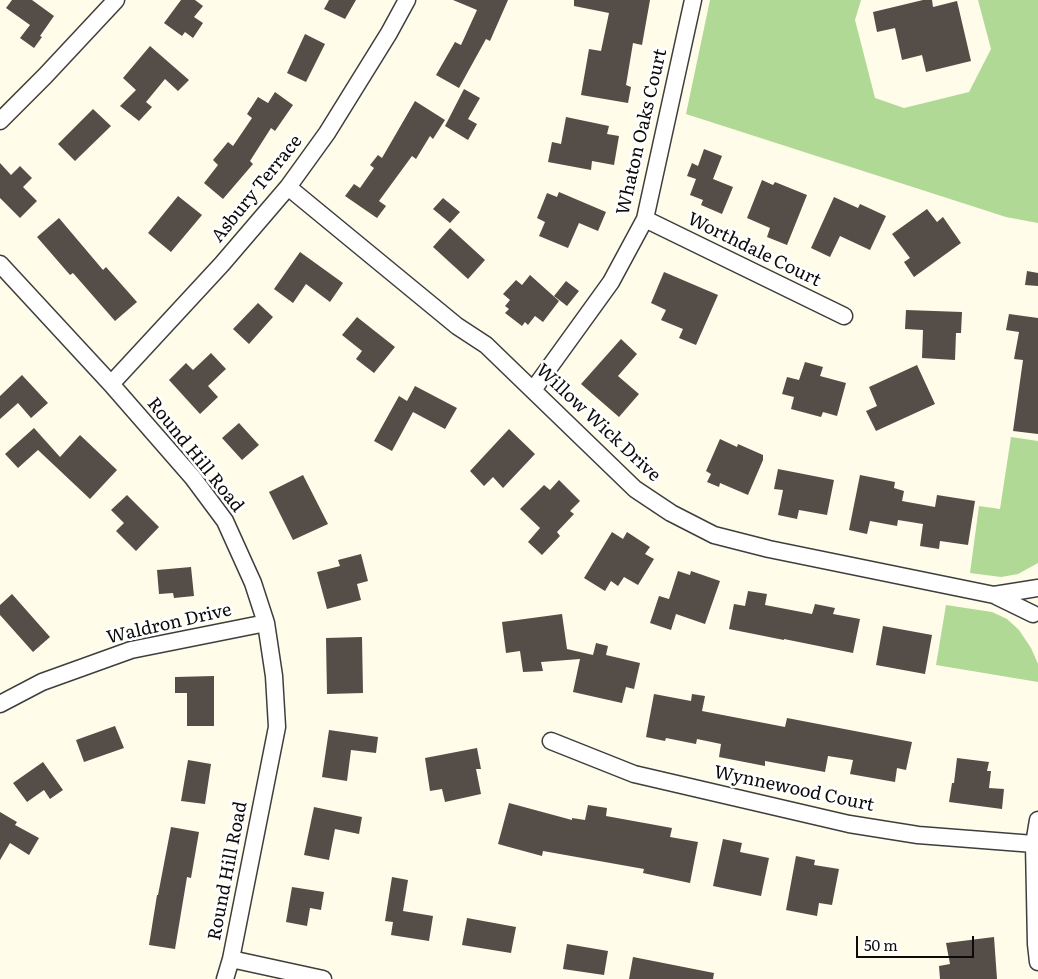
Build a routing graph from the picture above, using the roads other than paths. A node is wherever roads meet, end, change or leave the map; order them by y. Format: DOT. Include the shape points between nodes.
graph roads {
  1 [pos="116,0"];
  2 [pos="408,0"];
  3 [pos="693,0"];
  4 [pos="0,121"];
  5 [pos="288,187"];
  6 [pos="645,218"];
  7 [pos="0,264"];
  8 [pos="844,316"];
  9 [pos="111,384"];
  10 [pos="533,390"];
  11 [pos="1038,589"];
  12 [pos="994,595"];
  13 [pos="1036,620"];
  14 [pos="266,623"];
  15 [pos="0,704"];
  16 [pos="551,741"];
  17 [pos="1038,820"];
  18 [pos="1034,844"];
  19 [pos="231,959"];
  20 [pos="1038,962"];
  21 [pos="226,979"];
  22 [pos="323,979"];
  1 -- 4 [label="street"];
  2 -- 5 [label="street, Asbury Terrace" via="327,133"];
  3 -- 6 [label="street, Whaton Oaks Court"];
  5 -- 9 [label="street, Asbury Terrace"];
  5 -- 10 [label="street, Willow Wick Drive" via="457,326 486,345"];
  6 -- 8 [label="street, Worthdale Court"];
  6 -- 10 [label="street, Whaton Oaks Court" via="611,282"];
  7 -- 9 [label="street, Round Hill Road"];
  9 -- 14 [label="street, Round Hill Road" via="193,478 225,521 253,583"];
  10 -- 12 [label="street, Willow Wick Drive" via="635,489 714,535"];
  11 -- 12 [label="street, Willow Wick Drive"];
  11 -- 13 [label="street" via="1033,603"];
  12 -- 13 [label="street, Willow Wick Drive"];
  14 -- 15 [label="street, Waldron Drive" via="131,650 42,682"];
  14 -- 19 [label="street, Round Hill Road" via="277,727"];
  16 -- 18 [label="street, Wynnewood Court" via="634,774 850,824 918,835"];
  17 -- 18 [label="street"];
  18 -- 20 [label="street"];
  19 -- 21 [label="street, Round Hill Road"];
  19 -- 22 [label="street"];
}
